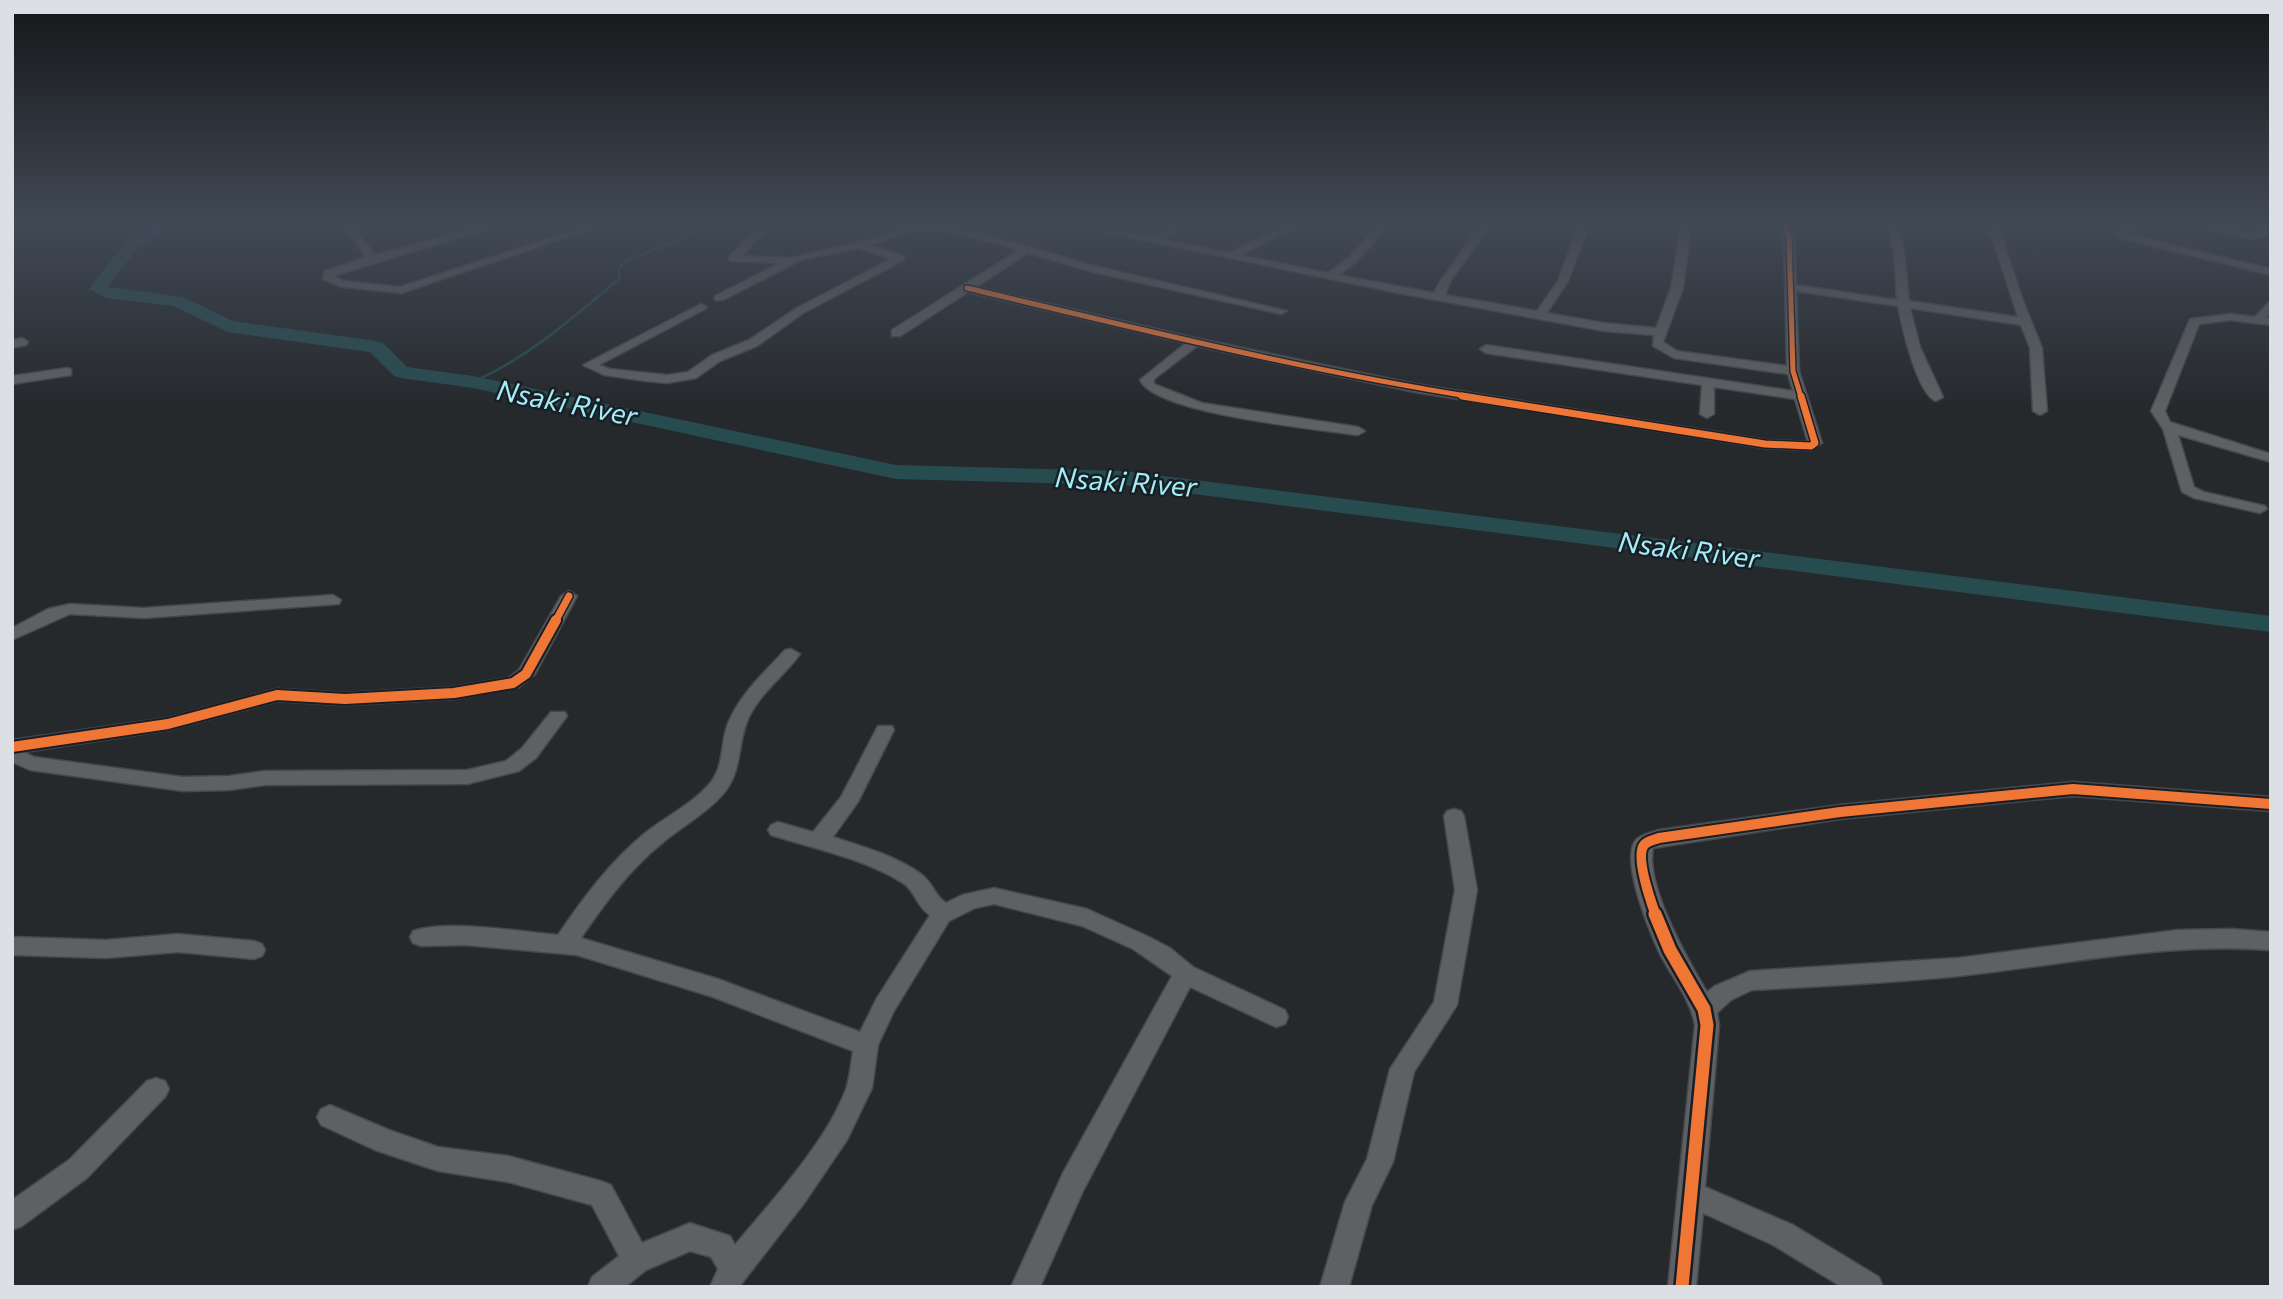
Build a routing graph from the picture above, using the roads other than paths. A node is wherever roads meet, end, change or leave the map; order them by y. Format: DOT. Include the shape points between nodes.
graph roads {
  1 [pos="358,286"];
  2 [pos="414,286"];
  3 [pos="742,286"];
  4 [pos="847,286"];
  5 [pos="971,286"];
  6 [pos="1167,286"];
  7 [pos="1380,286"];
  8 [pos="1443,286"];
  9 [pos="1560,286"];
  10 [pos="1677,286"];
  11 [pos="1903,286"];
  12 [pos="2013,286"];
  13 [pos="1790,287"];
  14 [pos="967,288"];
  15 [pos="1438,297"];
  16 [pos="719,298"];
  17 [pos="2271,303"];
  18 [pos="1905,305"];
  19 [pos="701,307"];
  20 [pos="1281,311"];
  21 [pos="1541,314"];
  22 [pos="2264,321"];
  23 [pos="2025,322"];
  24 [pos="1659,332"];
  25 [pos="896,333"];
  26 [pos="1195,342"];
  27 [pos="1486,349"];
  28 [pos="1793,371"];
  29 [pos="68,372"];
  30 [pos="12,380"];
  31 [pos="1708,383"];
  32 [pos="1801,396"];
  33 [pos="1936,397"];
  34 [pos="2040,411"];
  35 [pos="1707,414"];
  36 [pos="2169,427"];
  37 [pos="1358,431"];
  38 [pos="2271,458"];
  39 [pos="2260,509"];
  40 [pos="569,596"];
  41 [pos="333,600"];
  42 [pos="12,635"];
  43 [pos="791,654"];
  44 [pos="558,716"];
  45 [pos="885,730"];
  46 [pos="12,747"];
  47 [pos="12,754"];
  48 [pos="2271,804"];
  49 [pos="1454,816"];
  50 [pos="778,830"];
  51 [pos="817,840"];
  52 [pos="943,912"];
  53 [pos="421,937"];
  54 [pos="2271,941"];
  55 [pos="565,944"];
  56 [pos="12,946"];
  57 [pos="254,950"];
  58 [pos="1185,974"];
  59 [pos="1704,1009"];
  60 [pos="1276,1017"];
  61 [pos="866,1045"];
  62 [pos="156,1089"];
  63 [pos="330,1117"];
  64 [pos="1690,1194"];
  65 [pos="12,1217"];
  66 [pos="636,1260"];
  67 [pos="729,1278"];
  68 [pos="602,1287"];
  69 [pos="1025,1287"];
  70 [pos="1334,1287"];
  71 [pos="1682,1287"];
  72 [pos="1869,1287"];
  1 -- 2 [label="street" via="401,290"];
  3 -- 16 [label="street"];
  4 -- 19 [label="street" via="692,374 667,379 608,372 589,365"];
  5 -- 14 [label="street"];
  6 -- 20 [label="street"];
  7 -- 15 [label="street"];
  8 -- 15 [label="street"];
  9 -- 21 [label="street"];
  10 -- 24 [label="street"];
  11 -- 18 [label="street"];
  12 -- 23 [label="street"];
  13 -- 18 [label="street"];
  13 -- 28 [label="street"];
  14 -- 25 [label="street"];
  14 -- 26 [label="street"];
  15 -- 21 [label="street"];
  17 -- 22 [label="street"];
  18 -- 23 [label="street"];
  18 -- 33 [label="street" via="1923,374"];
  21 -- 24 [label="street"];
  22 -- 36 [label="street" via="2221,317 2194,321 2159,404 2162,423"];
  23 -- 34 [label="street" via="2038,355"];
  24 -- 28 [label="street" via="1657,343 1674,354"];
  26 -- 32 [label="street" via="1415,388 1787,447 1815,443"];
  26 -- 37 [label="street" via="1150,376 1146,380 1149,386 1199,407"];
  27 -- 31 [label="street"];
  28 -- 32 [label="street"];
  29 -- 30 [label="street"];
  31 -- 32 [label="street"];
  31 -- 35 [label="street"];
  36 -- 38 [label="street"];
  36 -- 39 [label="street" via="2187,489"];
  40 -- 46 [label="street" via="526,674 513,684 454,694 345,699 277,695 168,724"];
  41 -- 42 [label="street" via="144,613 70,609 54,612"];
  43 -- 55 [label="street" via="737,723 731,763 721,782 705,800 653,839 597,898"];
  44 -- 47 [label="street" via="529,753 512,766 467,777 265,778 183,784 30,764"];
  45 -- 51 [label="street" via="846,808"];
  48 -- 59 [label="street" via="2073,789 1840,812 1646,843 1641,862 1655,914"];
  49 -- 70 [label="street" via="1466,890 1445,1005 1402,1069 1380,1162 1359,1202"];
  50 -- 51 [label="street"];
  51 -- 52 [label="street" via="915,881 925,890 928,903"];
  52 -- 58 [label="street" via="979,898 1009,897 1087,918 1152,949"];
  52 -- 61 [label="street" via="885,1005"];
  53 -- 55 [label="street"];
  54 -- 59 [label="street" via="2179,939 1958,967 1750,981 1723,993"];
  55 -- 61 [label="street" via="718,989"];
  56 -- 57 [label="street" via="106,949 178,943"];
  58 -- 60 [label="street"];
  58 -- 69 [label="street" via="1073,1182"];
  59 -- 64 [label="street" via="1707,1025"];
  61 -- 67 [label="street" via="859,1088 838,1132"];
  62 -- 65 [label="street" via="78,1168"];
  63 -- 66 [label="street" via="438,1159 508,1169 601,1194"];
  64 -- 71 [label="street"];
  64 -- 72 [label="street" via="1783,1235"];
  66 -- 67 [label="street" via="690,1237 720,1246"];
  66 -- 68 [label="street"];
}
